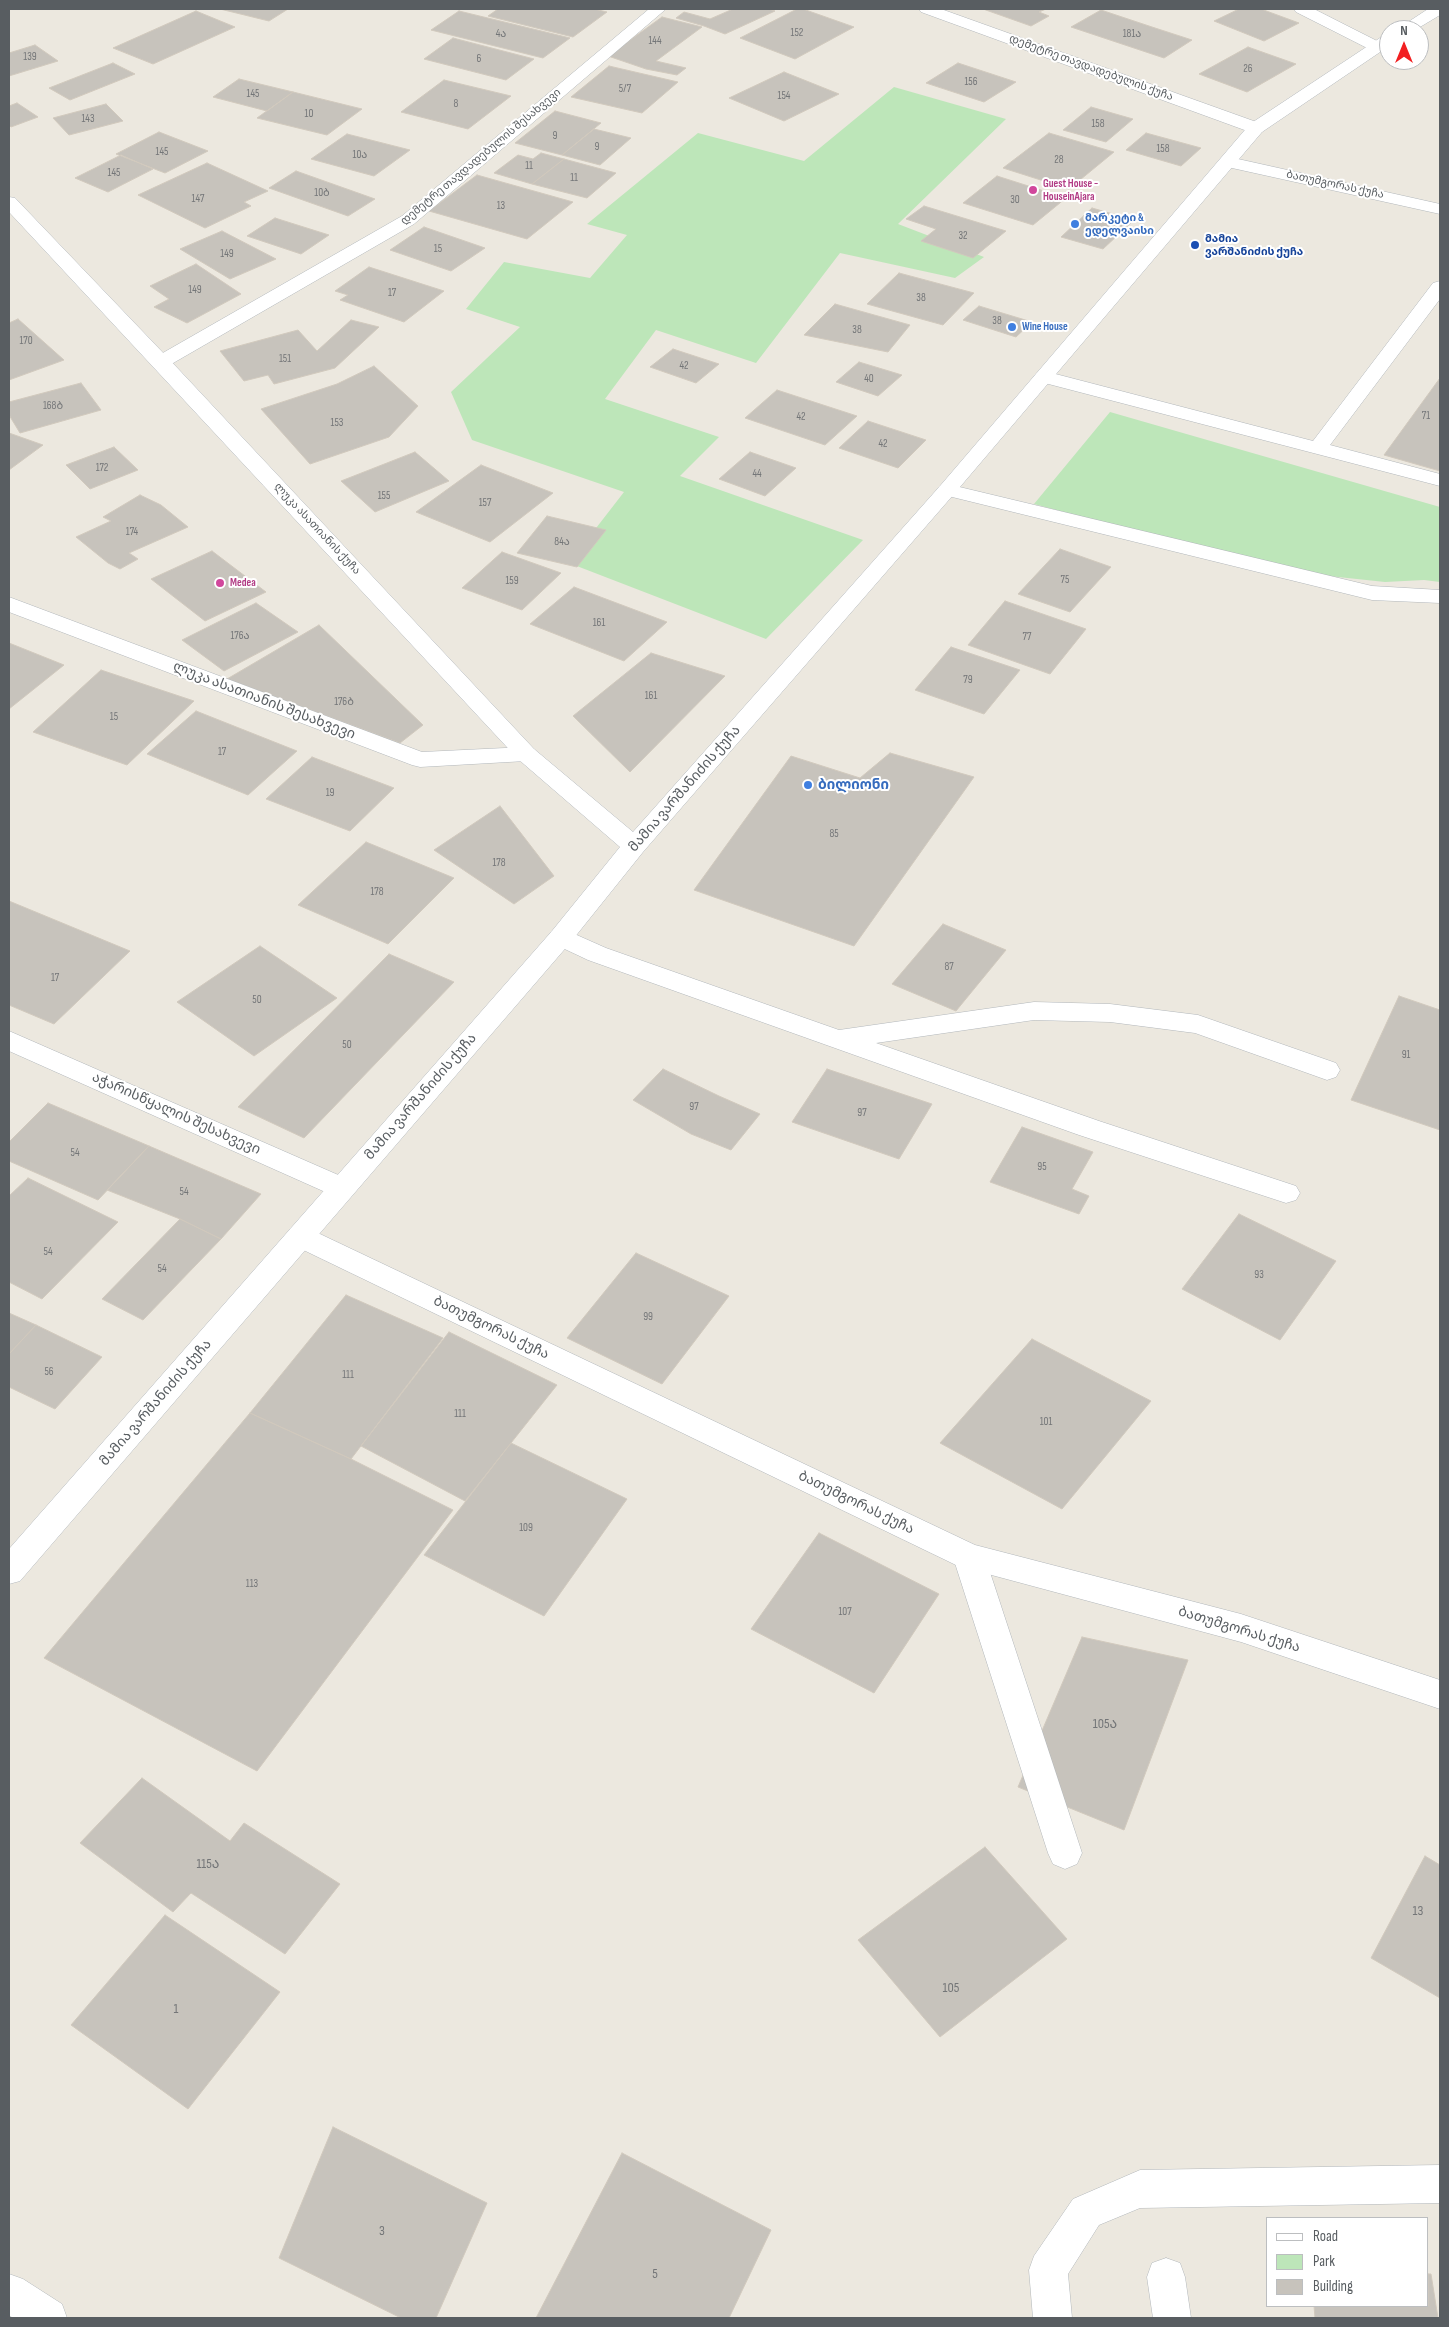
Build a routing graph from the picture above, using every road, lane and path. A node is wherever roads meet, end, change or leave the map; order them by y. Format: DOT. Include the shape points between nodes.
graph roads {
  1 [pos="658,9"];
  2 [pos="927,9"];
  3 [pos="1302,9"];
  4 [pos="1439,9"];
  5 [pos="1421,20"];
  6 [pos="1379,41"];
  7 [pos="1379,46"];
  8 [pos="1256,128"];
  9 [pos="1229,162"];
  10 [pos="9,202"];
  11 [pos="1440,209"];
  12 [pos="1440,287"];
  13 [pos="161,362"];
  14 [pos="1044,377"];
  15 [pos="1318,448"];
  16 [pos="1440,480"];
  17 [pos="947,490"];
  18 [pos="1440,597"];
  19 [pos="9,604"];
  20 [pos="526,754"];
  21 [pos="634,846"];
  22 [pos="560,937"];
  23 [pos="838,1039"];
  24 [pos="9,1040"];
  25 [pos="1327,1070"];
  26 [pos="342,1188"];
  27 [pos="1286,1193"];
  28 [pos="301,1236"];
  29 [pos="969,1557"];
  30 [pos="9,1571"];
  31 [pos="1440,1695"];
  32 [pos="1065,1853"];
  33 [pos="1440,2184"];
  34 [pos="1166,2277"];
  35 [pos="9,2293"];
  36 [pos="48,2318"];
  37 [pos="1053,2318"];
  38 [pos="1172,2318"];
  1 -- 13 [label="street, დემეტრე თავდადებულის შესახვევი" via="408,220"];
  2 -- 8 [label="street, დემეტრე თავდადებულის ქუჩა"];
  3 -- 6 [label="street"];
  4 -- 5 [label="street"];
  7 -- 8 [label="street, მამია ვარშანიძის ქუჩა"];
  8 -- 9 [label="street, მამია ვარშანიძის ქუჩა"];
  9 -- 11 [label="street, ბათუმგორას ქუჩა"];
  9 -- 14 [label="street, მამია ვარშანიძის ქუჩა"];
  10 -- 13 [label="street, ლუკა ასათიანის ქუჩა"];
  12 -- 15 [label="street"];
  13 -- 20 [label="street, ლუკა ასათიანის ქუჩა"];
  14 -- 15 [label="street"];
  14 -- 17 [label="street, მამია ვარშანიძის ქუჩა"];
  15 -- 16 [label="street"];
  17 -- 18 [label="street" via="1372,593"];
  17 -- 21 [label="street, მამია ვარშანიძის ქუჩა"];
  19 -- 20 [label="street, ლუკა ასათიანის შესახვევი" via="420,760"];
  20 -- 21 [label="street, ლუკა ასათიანის ქუჩა"];
  21 -- 22 [label="street, მამია ვარშანიძის ქუჩა"];
  22 -- 23 [label="street" via="597,954"];
  22 -- 26 [label="street, მამია ვარშანიძის ქუჩა"];
  23 -- 25 [label="street" via="1034,1011 1110,1013 1198,1024"];
  23 -- 27 [label="street" via="1089,1128"];
  24 -- 26 [label="street, აჭარისწყალის შესახვევი"];
  26 -- 28 [label="street, მამია ვარშანიძის ქუჩა"];
  28 -- 29 [label="street, ბათუმგორას ქუჩა"];
  28 -- 30 [label="street, მამია ვარშანიძის ქუჩა"];
  29 -- 31 [label="street, ბათუმგორას ქუჩა" via="1241,1628"];
  29 -- 32 [label="street"];
  33 -- 37 [label="street" via="1140,2189 1086,2212 1048,2270"];
  34 -- 38 [label="street"];
  35 -- 36 [label="street"];
}
